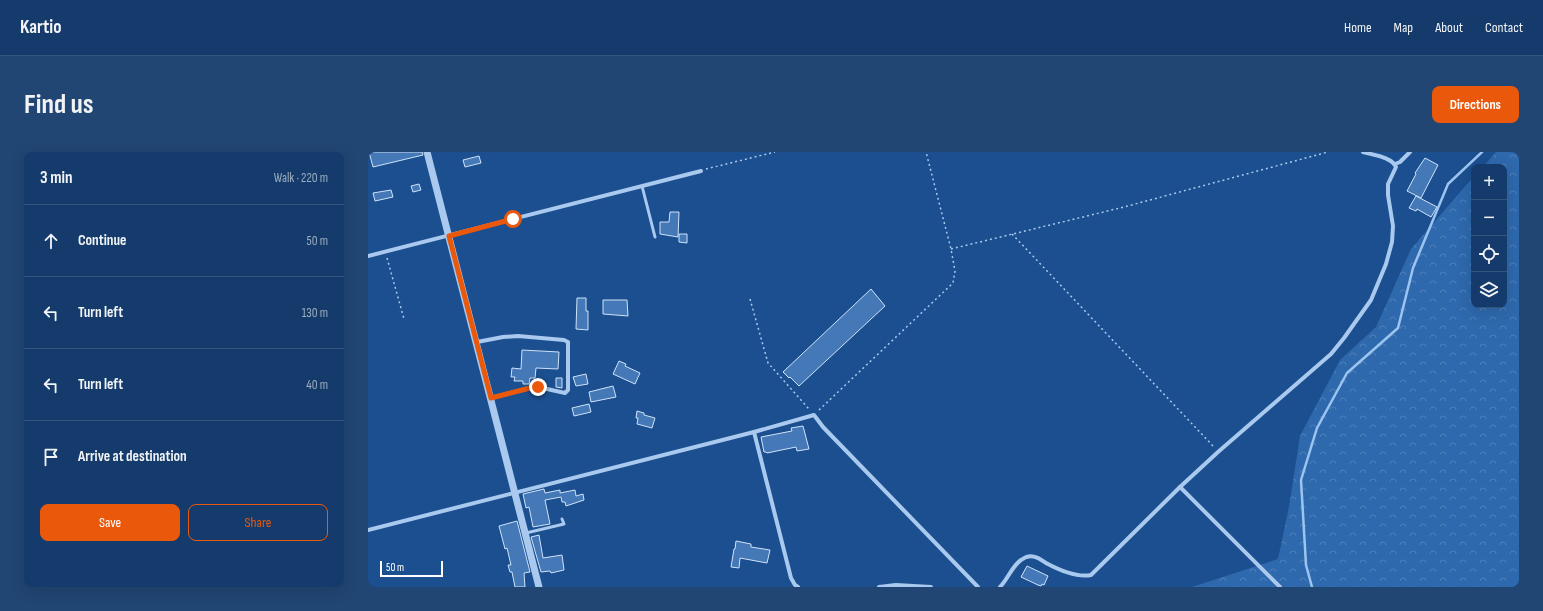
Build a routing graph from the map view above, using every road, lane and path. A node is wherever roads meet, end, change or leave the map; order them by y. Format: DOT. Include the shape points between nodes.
graph roads {
  1 [pos="428,152"];
  2 [pos="776,152"];
  3 [pos="926,152"];
  4 [pos="1328,152"];
  5 [pos="1363,152"];
  6 [pos="1410,152"];
  7 [pos="1395,164"];
  8 [pos="701,171"];
  9 [pos="642,186"];
  10 [pos="1012,234"];
  11 [pos="449,236"];
  12 [pos="655,237"];
  13 [pos="951,249"];
  14 [pos="386,252"];
  15 [pos="368,256"];
  16 [pos="750,299"];
  17 [pos="404,319"];
  18 [pos="477,342"];
  19 [pos="491,398"];
  20 [pos="814,415"];
  21 [pos="754,432"];
  22 [pos="1218,452"];
  23 [pos="1180,487"];
  24 [pos="516,492"];
  25 [pos="562,519"];
  26 [pos="368,530"];
  27 [pos="526,533"];
  28 [pos="539,587"];
  29 [pos="798,587"];
  30 [pos="879,587"];
  31 [pos="931,587"];
  32 [pos="978,587"];
  33 [pos="1000,587"];
  34 [pos="1280,587"];
  1 -- 11 [label="street"];
  2 -- 8 [label="path"];
  3 -- 13 [label="path"];
  4 -- 10 [label="path"];
  5 -- 7 [label="street" via="1388,159"];
  6 -- 7 [label="street"];
  7 -- 22 [label="street" via="1388,184 1393,226 1392,242 1386,264 1370,300 1331,354"];
  8 -- 9 [label="street"];
  9 -- 11 [label="street"];
  9 -- 12 [label="lane"];
  10 -- 13 [label="path"];
  10 -- 22 [label="path"];
  11 -- 14 [label="street"];
  11 -- 18 [label="street"];
  13 -- 20 [label="path" via="955,271 954,283"];
  14 -- 15 [label="street"];
  14 -- 17 [label="path"];
  16 -- 20 [label="path" via="768,363"];
  18 -- 19 [label="street"];
  18 -- 19 [label="street" via="518,336 568,342 568,390 565,393 534,387"];
  19 -- 24 [label="street"];
  20 -- 21 [label="street"];
  20 -- 32 [label="street"];
  21 -- 24 [label="street"];
  21 -- 29 [label="street" via="791,578"];
  22 -- 23 [label="street"];
  23 -- 33 [label="street" via="1091,575 1076,575 1035,557 1026,556 1019,561"];
  23 -- 34 [label="street"];
  24 -- 26 [label="street"];
  24 -- 27 [label="street"];
  25 -- 27 [label="lane" via="564,524"];
  27 -- 28 [label="street"];
  30 -- 31 [label="street"];
}
